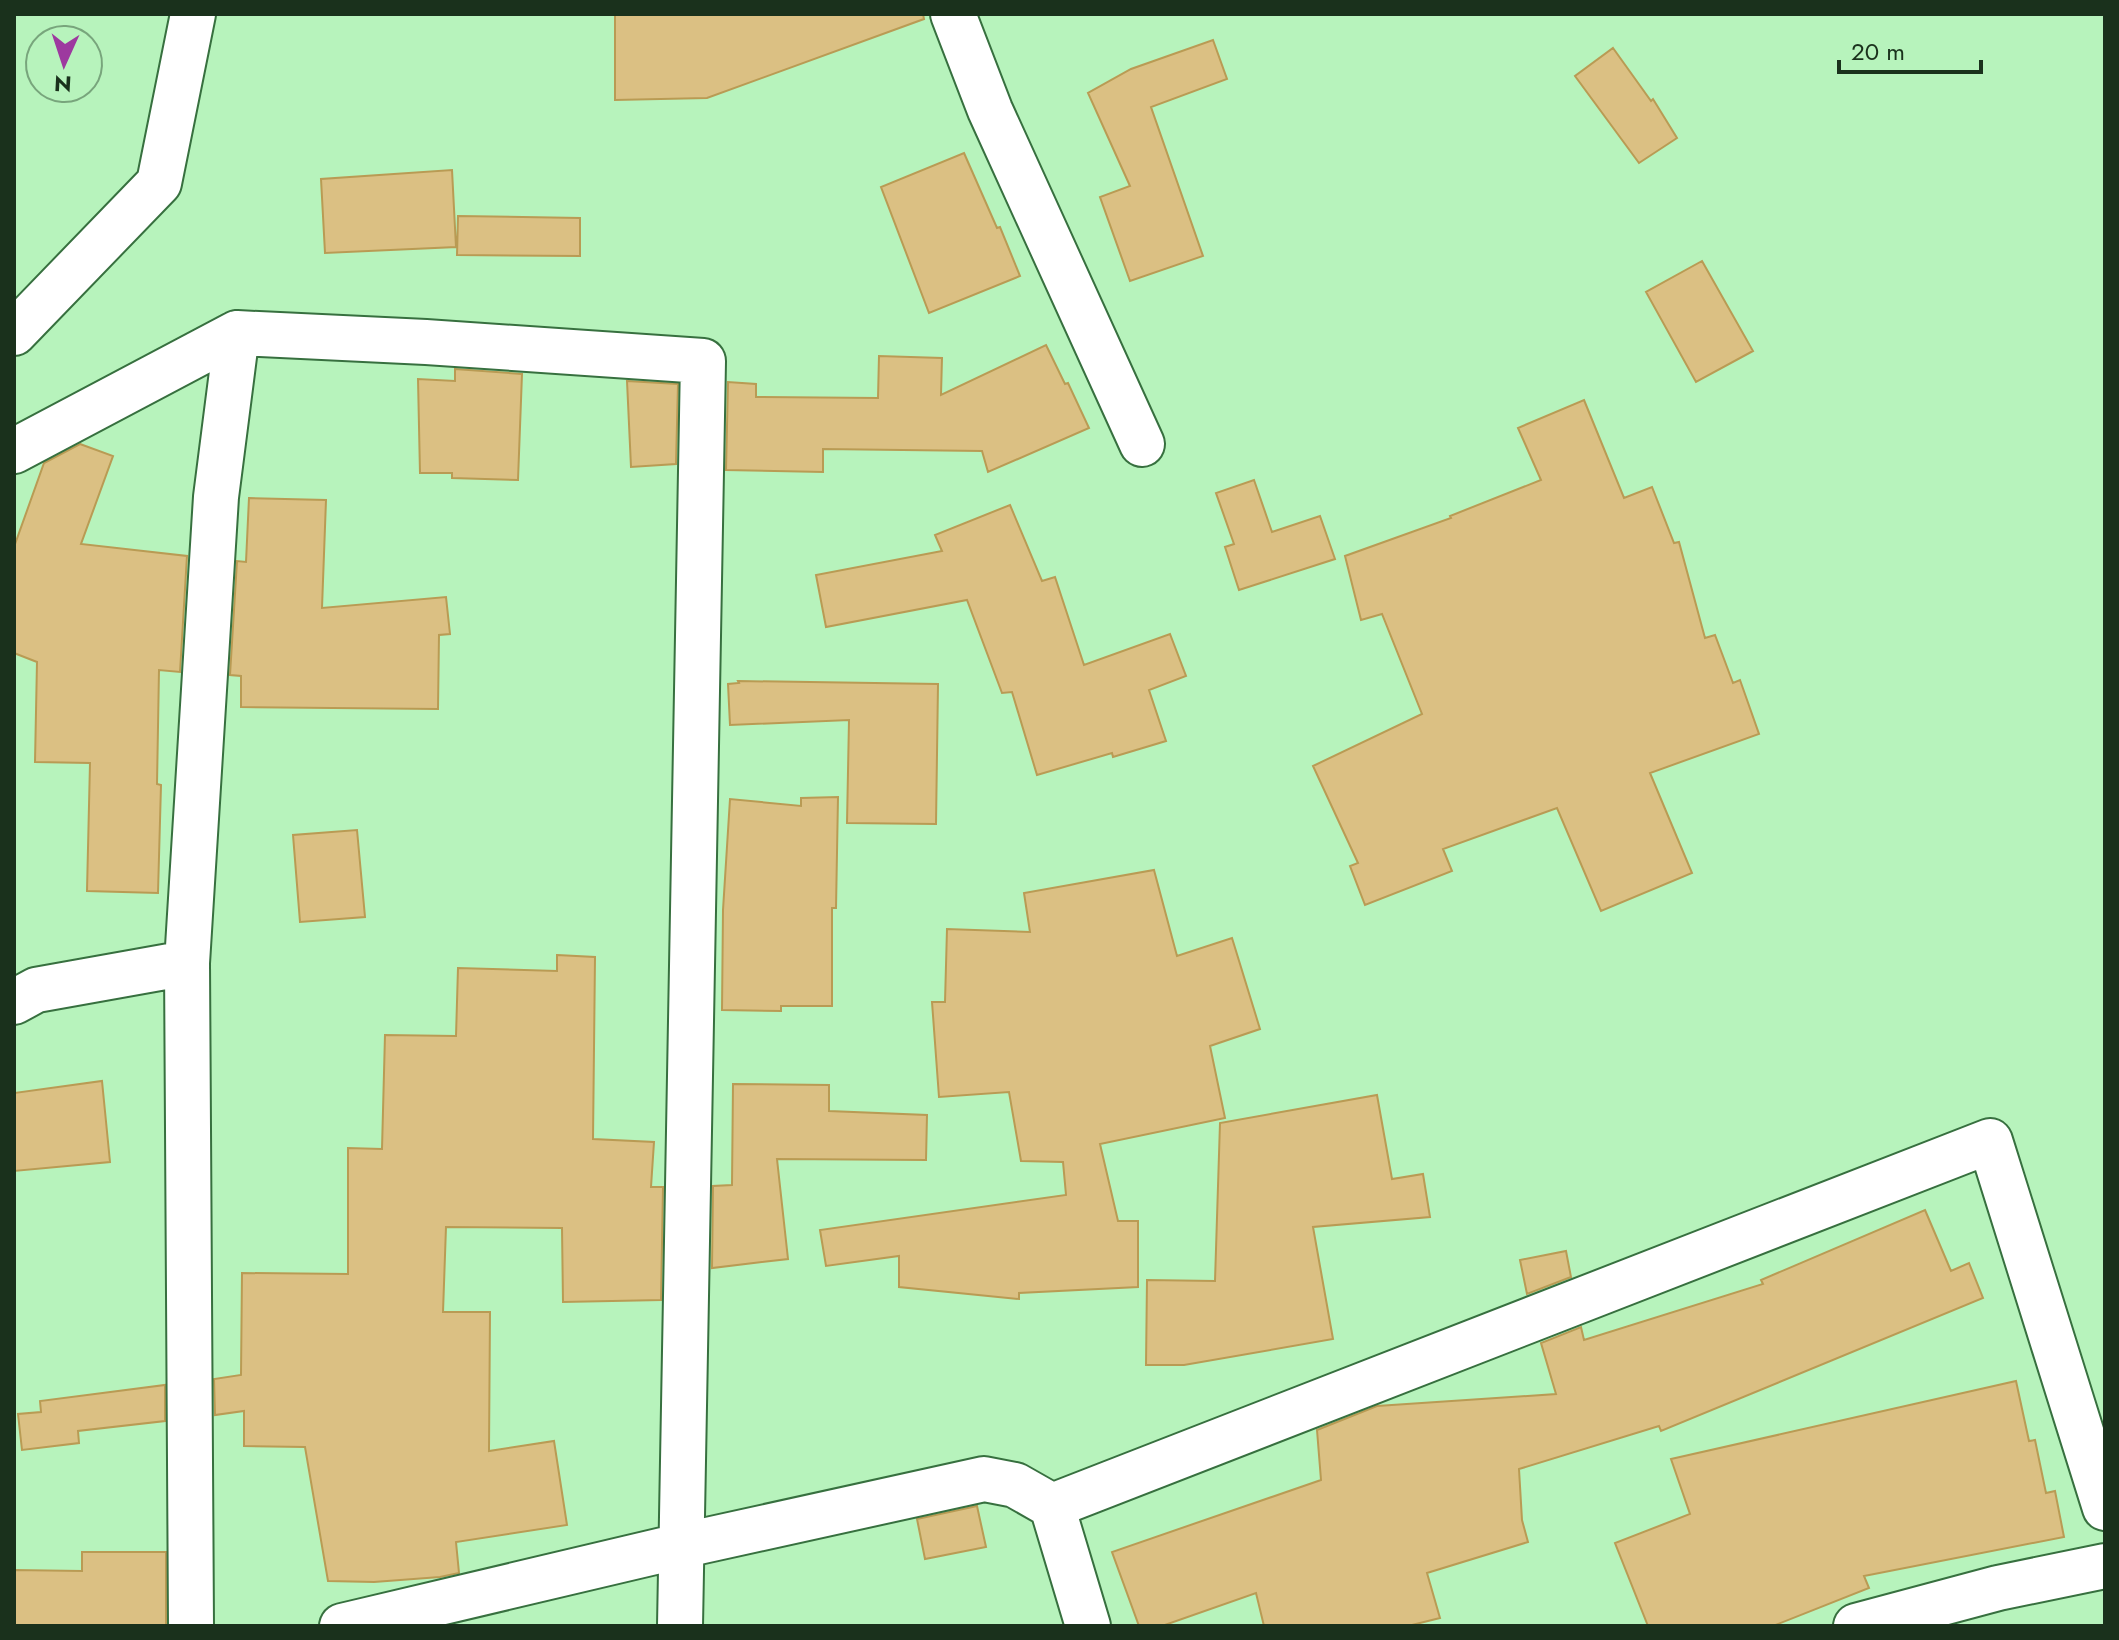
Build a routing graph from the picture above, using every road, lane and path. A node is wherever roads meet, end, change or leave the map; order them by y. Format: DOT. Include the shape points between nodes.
graph roads {
  1 [pos="193,14"];
  2 [pos="953,14"];
  3 [pos="14,333"];
  4 [pos="237,333"];
  5 [pos="1142,444"];
  6 [pos="14,451"];
  7 [pos="187,963"];
  8 [pos="14,1002"];
  9 [pos="1052,1506"];
  10 [pos="2105,1508"];
  11 [pos="680,1546"];
  12 [pos="2105,1566"];
  13 [pos="191,1626"];
  14 [pos="342,1626"];
  15 [pos="680,1626"];
  16 [pos="1088,1626"];
  17 [pos="1856,1626"];
  1 -- 3 [label="street" via="159,183"];
  2 -- 5 [label="street" via="990,110"];
  4 -- 6 [label="street"];
  4 -- 7 [label="street" via="216,497"];
  4 -- 11 [label="street" via="703,361"];
  7 -- 8 [label="street" via="36,990"];
  7 -- 13 [label="street"];
  9 -- 10 [label="street" via="1990,1141"];
  9 -- 11 [label="street" via="1015,1485 984,1479"];
  9 -- 16 [label="street"];
  11 -- 14 [label="street"];
  11 -- 15 [label="street"];
  12 -- 17 [label="street"];
}
